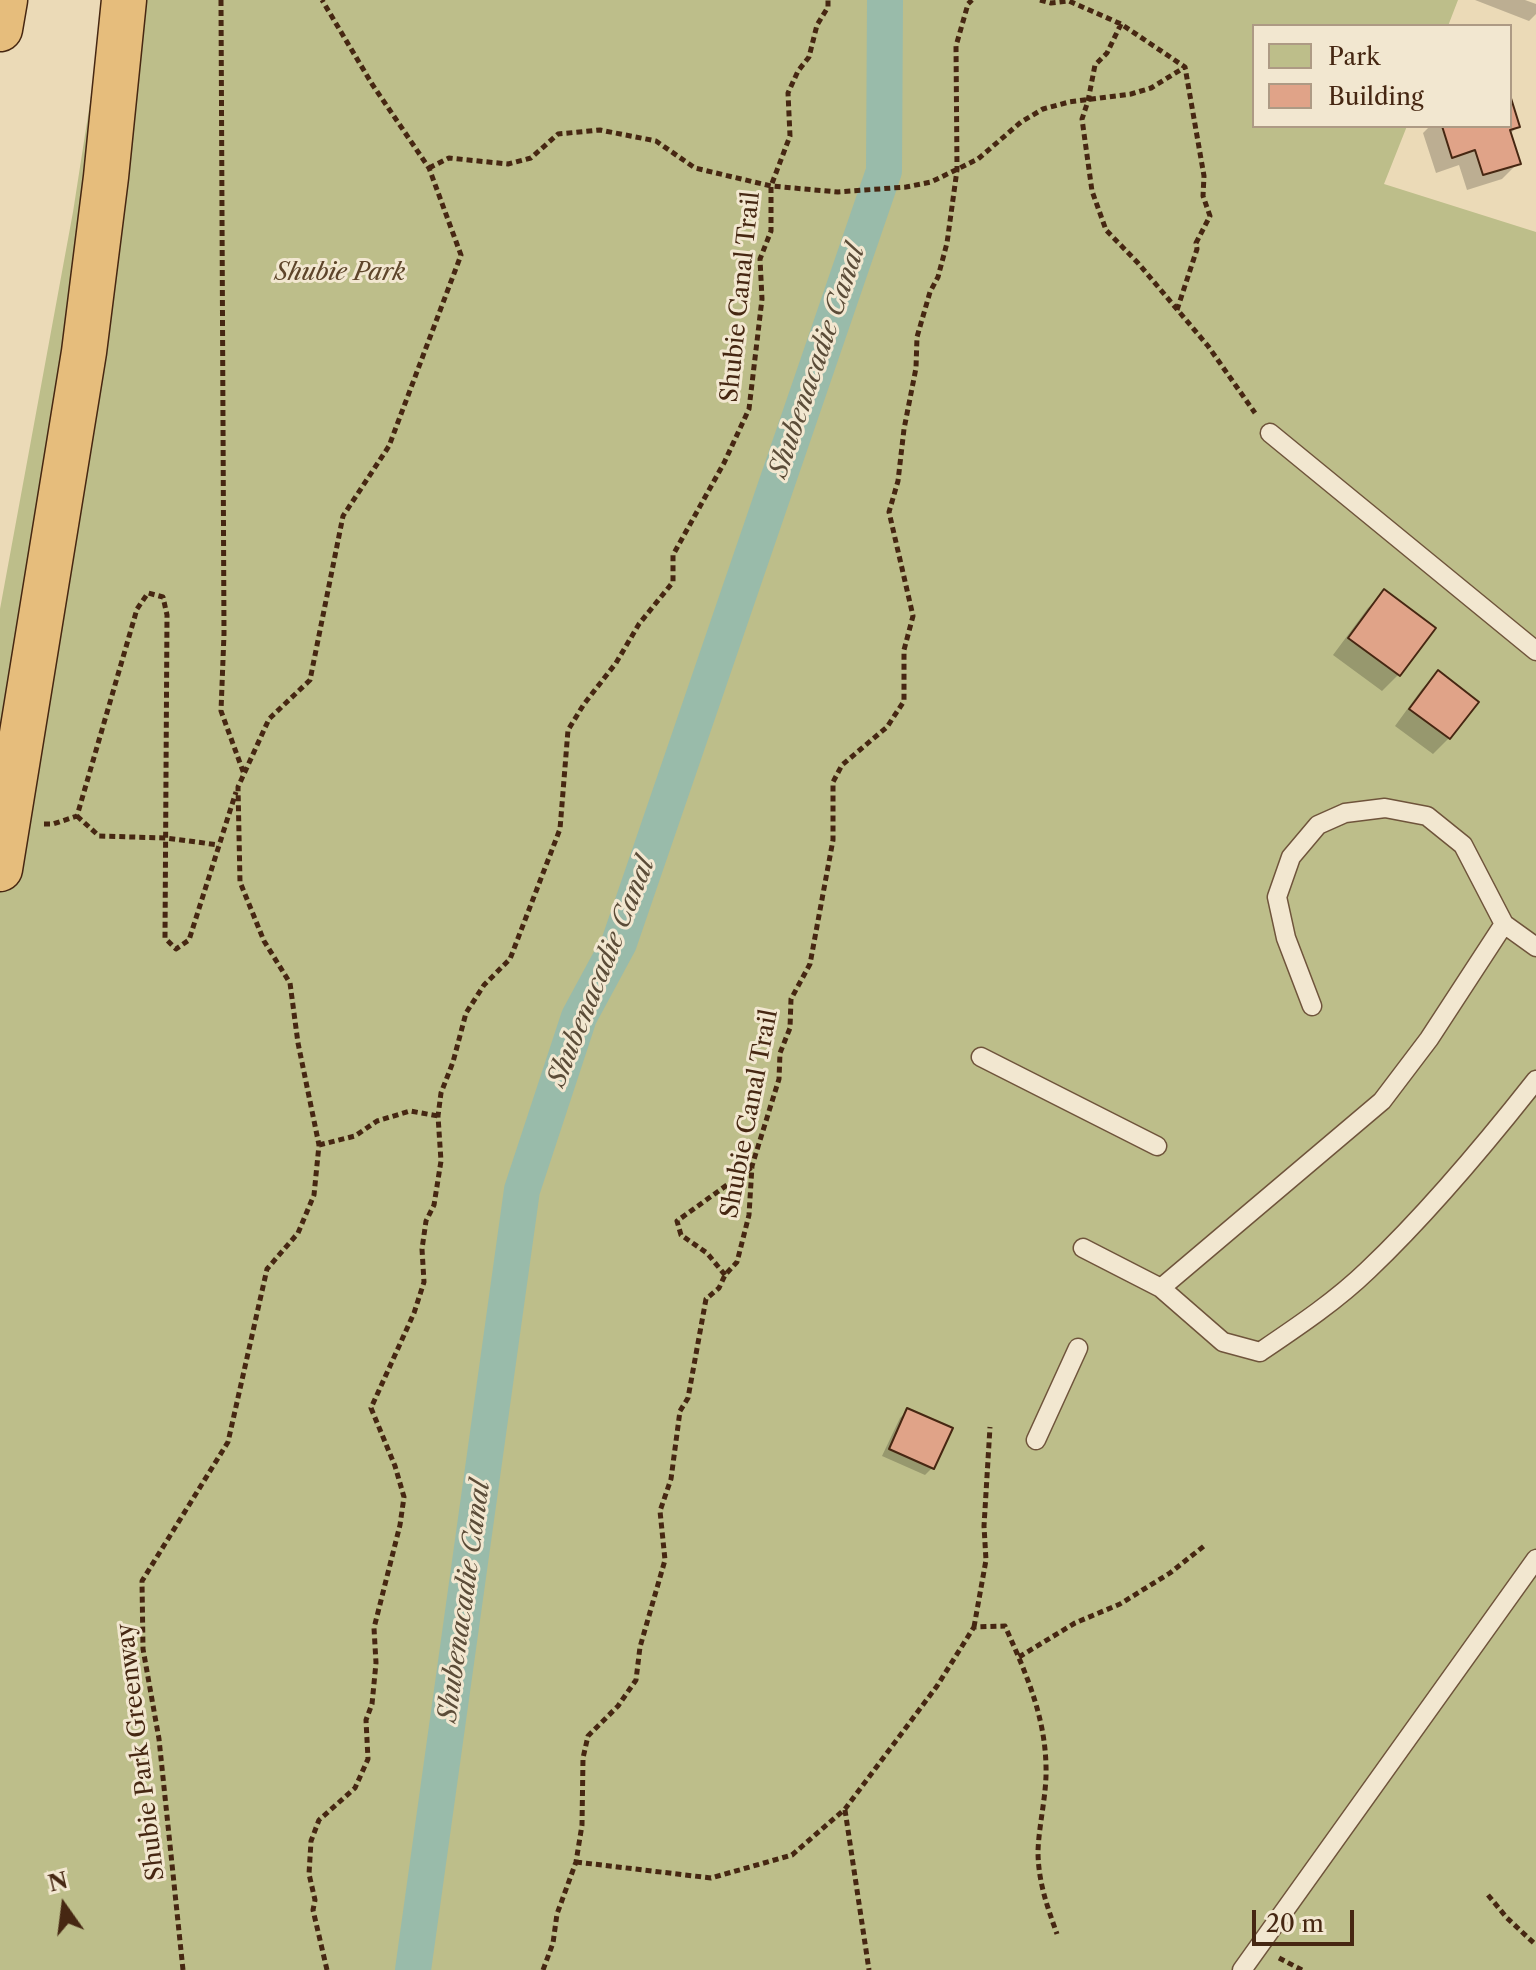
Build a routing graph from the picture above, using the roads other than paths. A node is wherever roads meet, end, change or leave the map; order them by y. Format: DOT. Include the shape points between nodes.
graph roads {
  1 [pos="5,0"];
  2 [pos="124,0"];
  3 [pos="0,29"];
  4 [pos="1270,433"];
  5 [pos="1536,651"];
  6 [pos="0,869"];
  7 [pos="1504,924"];
  8 [pos="1536,947"];
  9 [pos="1312,1006"];
  10 [pos="981,1057"];
  11 [pos="1536,1080"];
  12 [pos="1157,1146"];
  13 [pos="1083,1248"];
  14 [pos="1161,1288"];
  15 [pos="1078,1348"];
  16 [pos="1036,1440"];
  17 [pos="1536,1559"];
  18 [pos="1242,1970"];
  1 -- 3 [label="highway"];
  2 -- 6 [label="highway" via="84,352"];
  4 -- 5 [label="lane"];
  7 -- 8 [label="lane"];
  7 -- 9 [label="lane" via="1463,845 1427,816 1385,808 1345,813 1318,825 1291,857 1277,897"];
  7 -- 14 [label="lane" via="1382,1101"];
  10 -- 12 [label="lane"];
  11 -- 14 [label="lane" via="1367,1271 1260,1352 1223,1342"];
  13 -- 14 [label="lane"];
  15 -- 16 [label="lane"];
  17 -- 18 [label="lane"];
}
